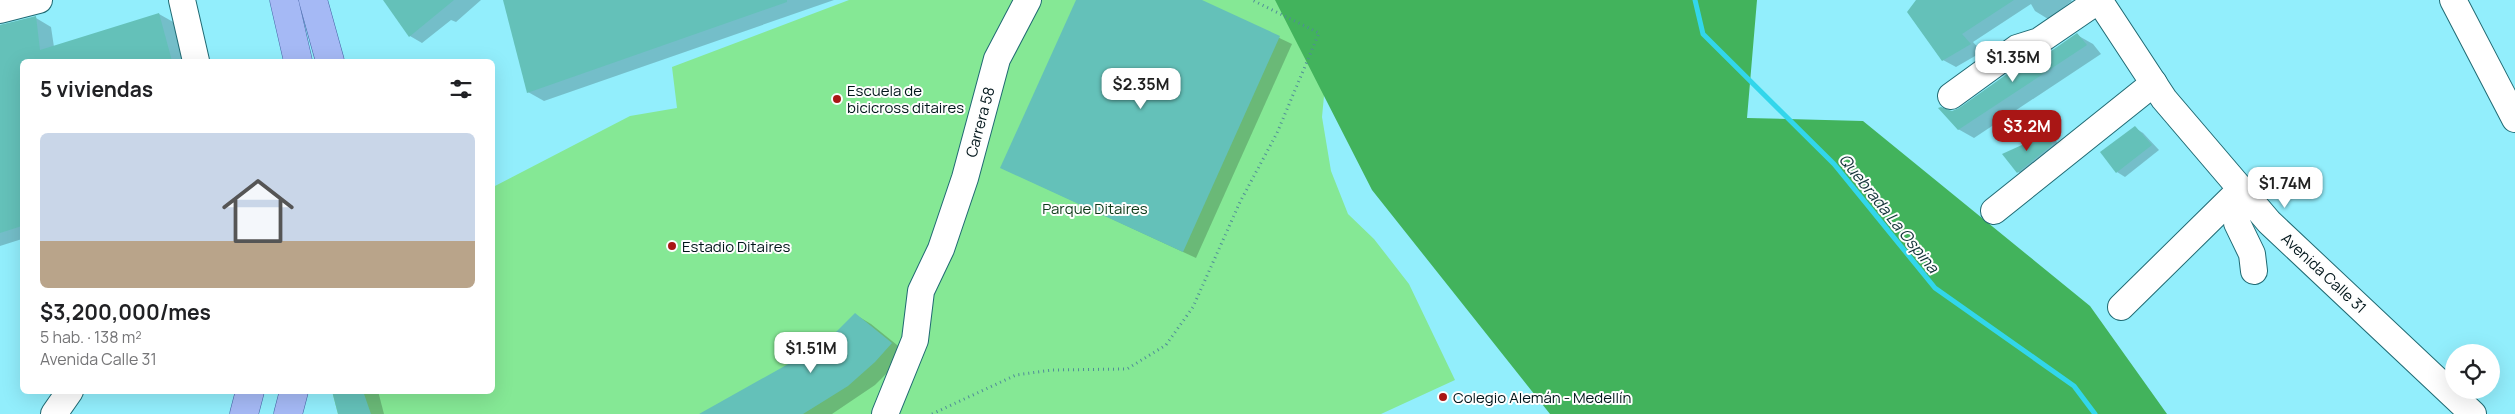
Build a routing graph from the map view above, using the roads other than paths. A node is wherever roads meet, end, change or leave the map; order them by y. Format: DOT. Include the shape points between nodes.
graph roads {
  1 [pos="38,0"];
  2 [pos="182,0"];
  3 [pos="284,0"];
  4 [pos="1028,0"];
  5 [pos="2099,0"];
  6 [pos="2453,0"];
  7 [pos="317,2"];
  8 [pos="0,10"];
  9 [pos="196,59"];
  10 [pos="298,59"];
  11 [pos="330,59"];
  12 [pos="2154,83"];
  13 [pos="1951,96"];
  14 [pos="2515,119"];
  15 [pos="2244,193"];
  16 [pos="1994,211"];
  17 [pos="2254,271"];
  18 [pos="2121,307"];
  19 [pos="68,394"];
  20 [pos="249,394"];
  21 [pos="293,394"];
  22 [pos="54,414"];
  23 [pos="244,414"];
  24 [pos="288,414"];
  25 [pos="885,414"];
  26 [pos="2473,414"];
  1 -- 8 [label="street"];
  2 -- 9 [label="street"];
  3 -- 10 [label="main road"];
  4 -- 25 [label="street, Carrera 58" via="997,59 965,178 941,249 921,291 915,340"];
  5 -- 12 [label="street, Avenida Calle 31"];
  5 -- 13 [label="street" via="2039,42 2017,48"];
  6 -- 14 [label="street"];
  7 -- 11 [label="main road"];
  12 -- 15 [label="street, Avenida Calle 31"];
  12 -- 16 [label="street"];
  15 -- 17 [label="street" via="2237,223 2252,254"];
  15 -- 18 [label="street"];
  15 -- 26 [label="street, Avenida Calle 31" via="2269,222"];
  19 -- 22 [label="street"];
  20 -- 23 [label="main road"];
  21 -- 24 [label="main road"];
}
